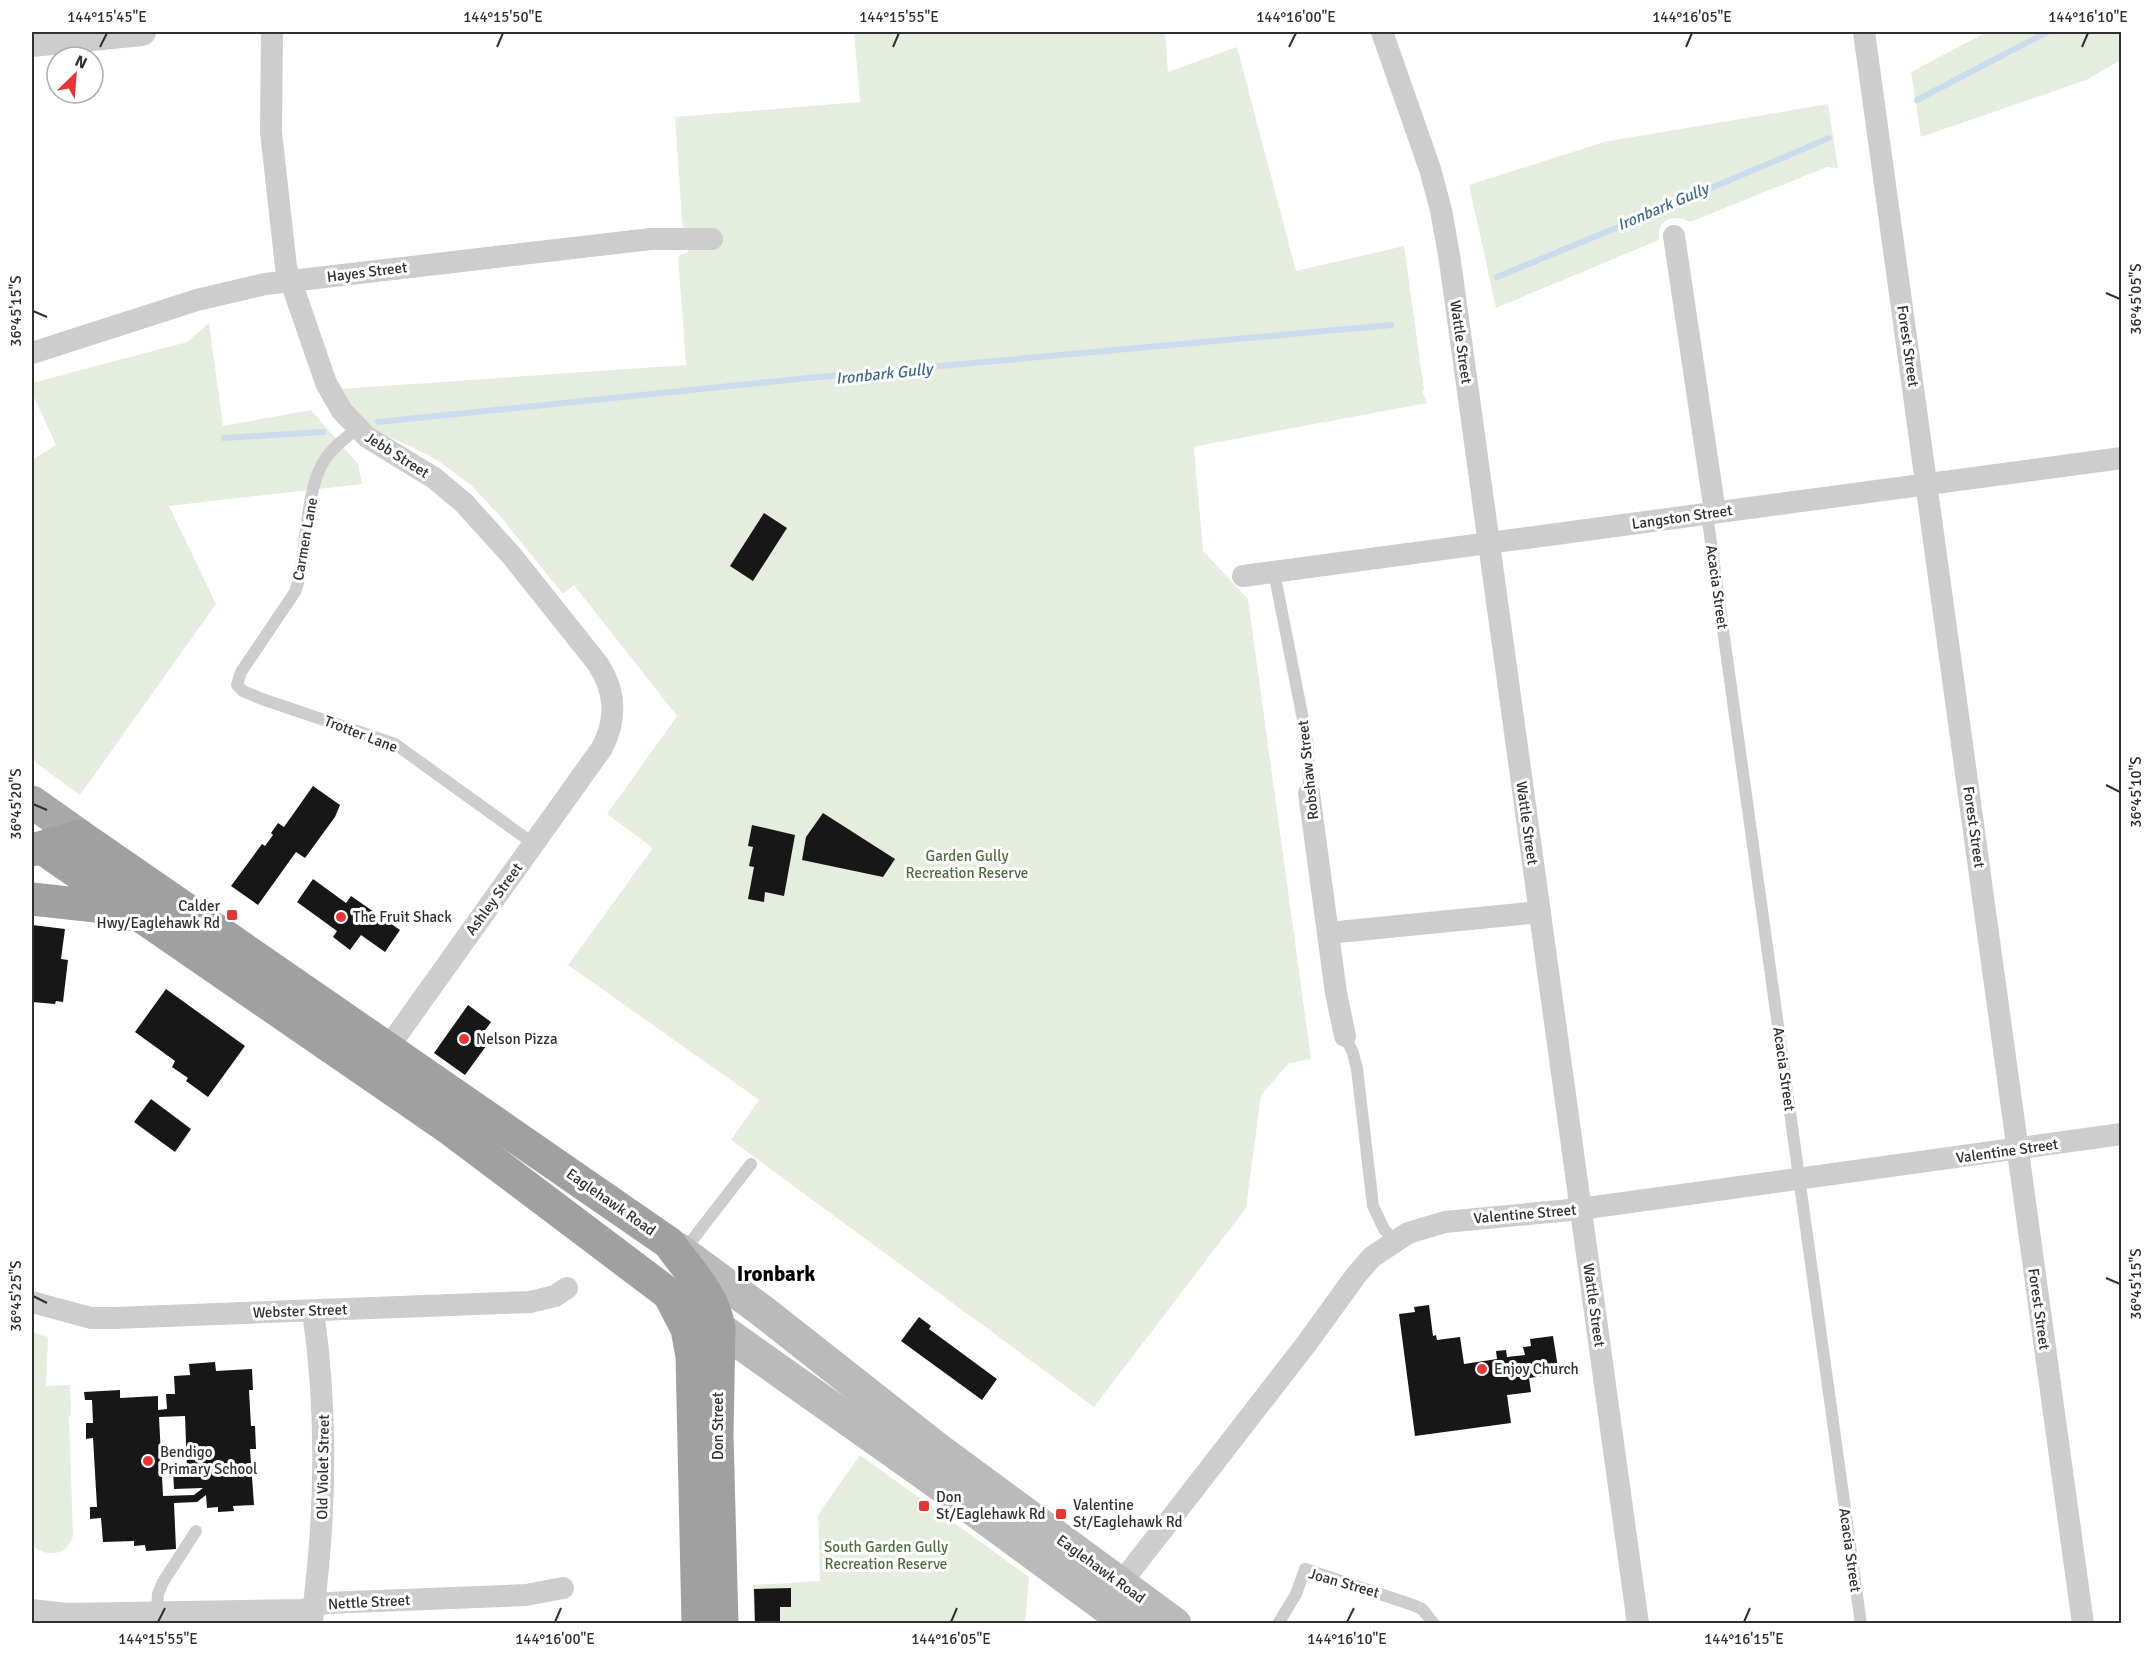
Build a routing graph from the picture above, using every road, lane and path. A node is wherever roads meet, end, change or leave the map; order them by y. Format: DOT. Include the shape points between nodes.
graph roads {
  1 [pos="142,32"];
  2 [pos="272,32"];
  3 [pos="1382,32"];
  4 [pos="1864,32"];
  5 [pos="89,35"];
  6 [pos="32,43"];
  7 [pos="1674,236"];
  8 [pos="712,239"];
  9 [pos="290,280"];
  10 [pos="32,353"];
  11 [pos="357,429"];
  12 [pos="2121,458"];
  13 [pos="1927,483"];
  14 [pos="1711,513"];
  15 [pos="1488,543"];
  16 [pos="1274,572"];
  17 [pos="1243,576"];
  18 [pos="237,685"];
  19 [pos="613,722"];
  20 [pos="1309,793"];
  21 [pos="32,801"];
  22 [pos="534,844"];
  23 [pos="55,846"];
  24 [pos="32,881"];
  25 [pos="32,899"];
  26 [pos="1540,912"];
  27 [pos="160,929"];
  28 [pos="1328,933"];
  29 [pos="1345,1036"];
  30 [pos="378,1061"];
  31 [pos="2121,1134"];
  32 [pos="2017,1149"];
  33 [pos="751,1164"];
  34 [pos="1799,1179"];
  35 [pos="1580,1209"];
  36 [pos="1394,1241"];
  37 [pos="676,1248"];
  38 [pos="567,1288"];
  39 [pos="669,1294"];
  40 [pos="32,1302"];
  41 [pos="313,1311"];
  42 [pos="719,1328"];
  43 [pos="797,1338"];
  44 [pos="790,1379"];
  45 [pos="196,1531"];
  46 [pos="563,1588"];
  47 [pos="1118,1604"];
  48 [pos="32,1610"];
  49 [pos="158,1612"];
  50 [pos="313,1616"];
  51 [pos="698,1623"];
  52 [pos="722,1623"];
  53 [pos="1175,1623"];
  54 [pos="1278,1623"];
  55 [pos="1434,1623"];
  56 [pos="1638,1623"];
  57 [pos="1861,1623"];
  58 [pos="2083,1623"];
  1 -- 5 [label="street"];
  2 -- 9 [label="street, Jebb Street" via="271,132"];
  3 -- 15 [label="street, Wattle Street" via="1441,210"];
  4 -- 13 [label="street, Forest Street"];
  5 -- 6 [label="street"];
  7 -- 14 [label="street, Acacia Street"];
  8 -- 9 [label="street, Hayes Street" via="651,239"];
  9 -- 10 [label="street, Hayes Street" via="218,294"];
  9 -- 11 [label="street, Jebb Street" via="326,383"];
  11 -- 18 [label="lane, Carmen Lane" via="320,467 295,592"];
  11 -- 19 [label="street, Jebb Street" via="449,490 496,538 606,676 614,706"];
  12 -- 13 [label="street, Langston Street"];
  13 -- 14 [label="street, Langston Street"];
  13 -- 32 [label="street, Forest Street"];
  14 -- 15 [label="street, Langston Street"];
  14 -- 34 [label="lane, Acacia Street"];
  15 -- 16 [label="street, Langston Street"];
  15 -- 26 [label="street, Wattle Street"];
  16 -- 17 [label="street, Langston Street"];
  16 -- 20 [label="lane, Robshaw Street" via="1308,745"];
  18 -- 22 [label="lane, Trotter Lane" via="262,699 395,744"];
  19 -- 22 [label="street, Ashley Street" via="602,748"];
  20 -- 28 [label="street, Robshaw Street"];
  21 -- 23 [label="main road, Eaglehawk Road"];
  22 -- 30 [label="street, Ashley Street"];
  23 -- 24 [label="highway" via="42,877"];
  23 -- 27 [label="highway, Eaglehawk Road"];
  23 -- 30 [label="highway, Eaglehawk Road"];
  25 -- 27 [label="highway" via="96,906"];
  26 -- 28 [label="street"];
  26 -- 35 [label="street, Wattle Street"];
  27 -- 30 [label="highway, Eaglehawk Road"];
  28 -- 29 [label="street, Robshaw Street"];
  29 -- 36 [label="lane, Robshaw Street" via="1357,1069 1373,1206"];
  30 -- 37 [label="highway, Eaglehawk Road" via="489,1120"];
  30 -- 39 [label="highway, Eaglehawk Road" via="450,1128"];
  31 -- 32 [label="street, Valentine Street"];
  32 -- 34 [label="street, Valentine Street"];
  32 -- 58 [label="street, Forest Street"];
  33 -- 37 [label="lane"];
  34 -- 35 [label="street, Valentine Street"];
  34 -- 57 [label="lane, Acacia Street"];
  35 -- 36 [label="street, Valentine Street" via="1445,1222 1416,1229"];
  35 -- 56 [label="street, Wattle Street"];
  36 -- 47 [label="street, Valentine Street" via="1372,1257 1350,1283"];
  37 -- 42 [label="highway, Don Street" via="710,1299"];
  37 -- 43 [label="main road, Eaglehawk Road"];
  38 -- 41 [label="street, Webster Street" via="530,1302"];
  39 -- 42 [label="highway, Eaglehawk Road"];
  39 -- 51 [label="highway, Don Street" via="685,1324 692,1349"];
  40 -- 41 [label="street, Webster Street" via="91,1318"];
  41 -- 50 [label="street, Old Violet Street" via="325,1440 321,1545"];
  42 -- 44 [label="main road, Eaglehawk Road"];
  42 -- 52 [label="highway, Don Street" via="717,1435"];
  43 -- 44 [label="main road" via="789,1352"];
  43 -- 47 [label="main road, Eaglehawk Road" via="944,1454"];
  44 -- 47 [label="main road, Eaglehawk Road"];
  45 -- 49 [label="lane" via="163,1582"];
  46 -- 50 [label="street, Nettle Street" via="526,1595 326,1603"];
  47 -- 53 [label="main road, Eaglehawk Road"];
  48 -- 49 [label="street, Nettle Street" via="66,1614"];
  49 -- 50 [label="street, Nettle Street" via="302,1610"];
  54 -- 55 [label="lane, Joan Street" via="1296,1594 1305,1569 1413,1605"];
}
